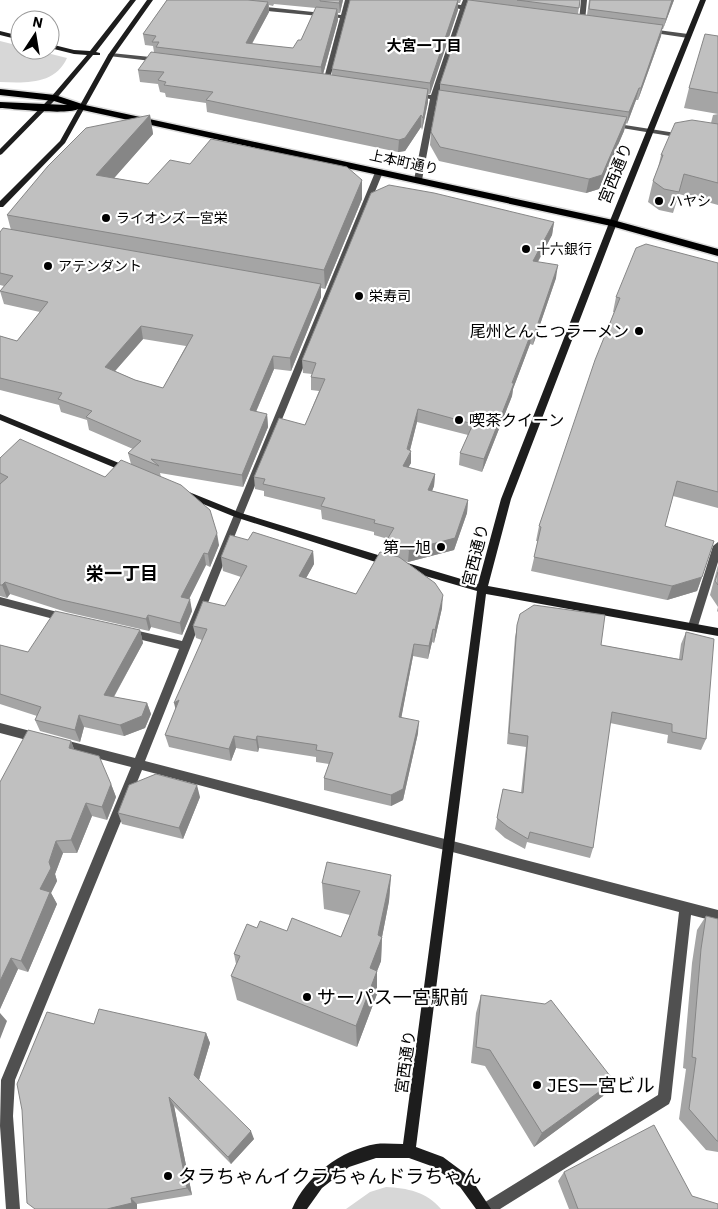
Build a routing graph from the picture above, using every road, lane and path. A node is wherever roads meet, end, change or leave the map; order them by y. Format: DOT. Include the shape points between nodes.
graph roads {
  1 [pos="133,0"];
  2 [pos="150,0"];
  3 [pos="348,0"];
  4 [pos="584,0"];
  5 [pos="702,0"];
  6 [pos="438,4"];
  7 [pos="465,4"];
  8 [pos="247,6"];
  9 [pos="484,10"];
  10 [pos="343,17"];
  11 [pos="572,20"];
  12 [pos="582,21"];
  13 [pos="591,22"];
  14 [pos="640,29"];
  15 [pos="688,36"];
  16 [pos="60,48"];
  17 [pos="94,54"];
  18 [pos="111,54"];
  19 [pos="166,61"];
  20 [pos="316,80"];
  21 [pos="326,82"];
  22 [pos="336,83"];
  23 [pos="0,92"];
  24 [pos="404,93"];
  25 [pos="434,97"];
  26 [pos="55,98"];
  27 [pos="458,101"];
  28 [pos="0,105"];
  29 [pos="83,107"];
  30 [pos="46,108"];
  31 [pos="602,123"];
  32 [pos="650,131"];
  33 [pos="689,137"];
  34 [pos="0,153"];
  35 [pos="379,172"];
  36 [pos="418,180"];
  37 [pos="0,205"];
  38 [pos="613,222"];
  39 [pos="718,253"];
  40 [pos="319,292"];
  41 [pos="329,294"];
  42 [pos="0,417"];
  43 [pos="139,475"];
  44 [pos="175,489"];
  45 [pos="238,515"];
  46 [pos="718,546"];
  47 [pos="482,589"];
  48 [pos="0,601"];
  49 [pos="79,622"];
  50 [pos="693,626"];
  51 [pos="118,630"];
  52 [pos="718,632"];
  53 [pos="185,646"];
  54 [pos="0,728"];
  55 [pos="138,765"];
  56 [pos="449,847"];
  57 [pos="686,907"];
  58 [pos="718,916"];
  59 [pos="3,1115"];
  60 [pos="409,1151"];
  61 [pos="13,1209"];
  62 [pos="299,1209"];
  63 [pos="486,1209"];
  1 -- 17 [label="street"];
  2 -- 18 [label="street"];
  3 -- 10 [label="street"];
  4 -- 12 [label="street"];
  5 -- 15 [label="street, 宮西通り"];
  6 -- 7 [label="street"];
  7 -- 9 [label="street"];
  7 -- 25 [label="street"];
  8 -- 10 [label="street"];
  10 -- 21 [label="street"];
  11 -- 12 [label="street"];
  12 -- 13 [label="street"];
  14 -- 15 [label="street"];
  15 -- 32 [label="street, 宮西通り"];
  16 -- 17 [label="street"];
  17 -- 18 [label="street"];
  17 -- 26 [label="street"];
  18 -- 19 [label="street"];
  18 -- 29 [label="street"];
  20 -- 21 [label="street"];
  21 -- 22 [label="street"];
  23 -- 26 [label="highway"];
  24 -- 25 [label="street"];
  25 -- 27 [label="street"];
  25 -- 36 [label="street"];
  26 -- 29 [label="highway"];
  26 -- 30 [label="street"];
  28 -- 30 [label="highway"];
  29 -- 30 [label="highway"];
  29 -- 35 [label="highway, 上本町通り"];
  29 -- 37 [label="street" via="63,142"];
  30 -- 34 [label="street"];
  31 -- 32 [label="street"];
  32 -- 33 [label="street"];
  32 -- 38 [label="street, 宮西通り"];
  35 -- 36 [label="highway, 上本町通り"];
  35 -- 41 [label="street"];
  36 -- 38 [label="highway, 上本町通り"];
  38 -- 39 [label="highway, 上本町通り"];
  38 -- 47 [label="street, 宮西通り" via="506,499"];
  40 -- 41 [label="street"];
  41 -- 45 [label="street"];
  42 -- 43 [label="street"];
  44 -- 45 [label="street"];
  45 -- 47 [label="street"];
  45 -- 53 [label="street"];
  46 -- 50 [label="street"];
  47 -- 50 [label="street"];
  47 -- 56 [label="street, 宮西通り"];
  48 -- 49 [label="street"];
  50 -- 52 [label="street"];
  51 -- 53 [label="street"];
  53 -- 55 [label="street"];
  54 -- 55 [label="street"];
  55 -- 56 [label="street"];
  55 -- 59 [label="street" via="8,1080"];
  56 -- 57 [label="street"];
  56 -- 60 [label="street, 宮西通り"];
  57 -- 58 [label="street"];
  57 -- 63 [label="street" via="664,1099"];
  59 -- 61 [label="street"];
  60 -- 62 [label="street" via="376,1151 344,1162 317,1183"];
  60 -- 63 [label="street" via="438,1162 465,1182"];
}
